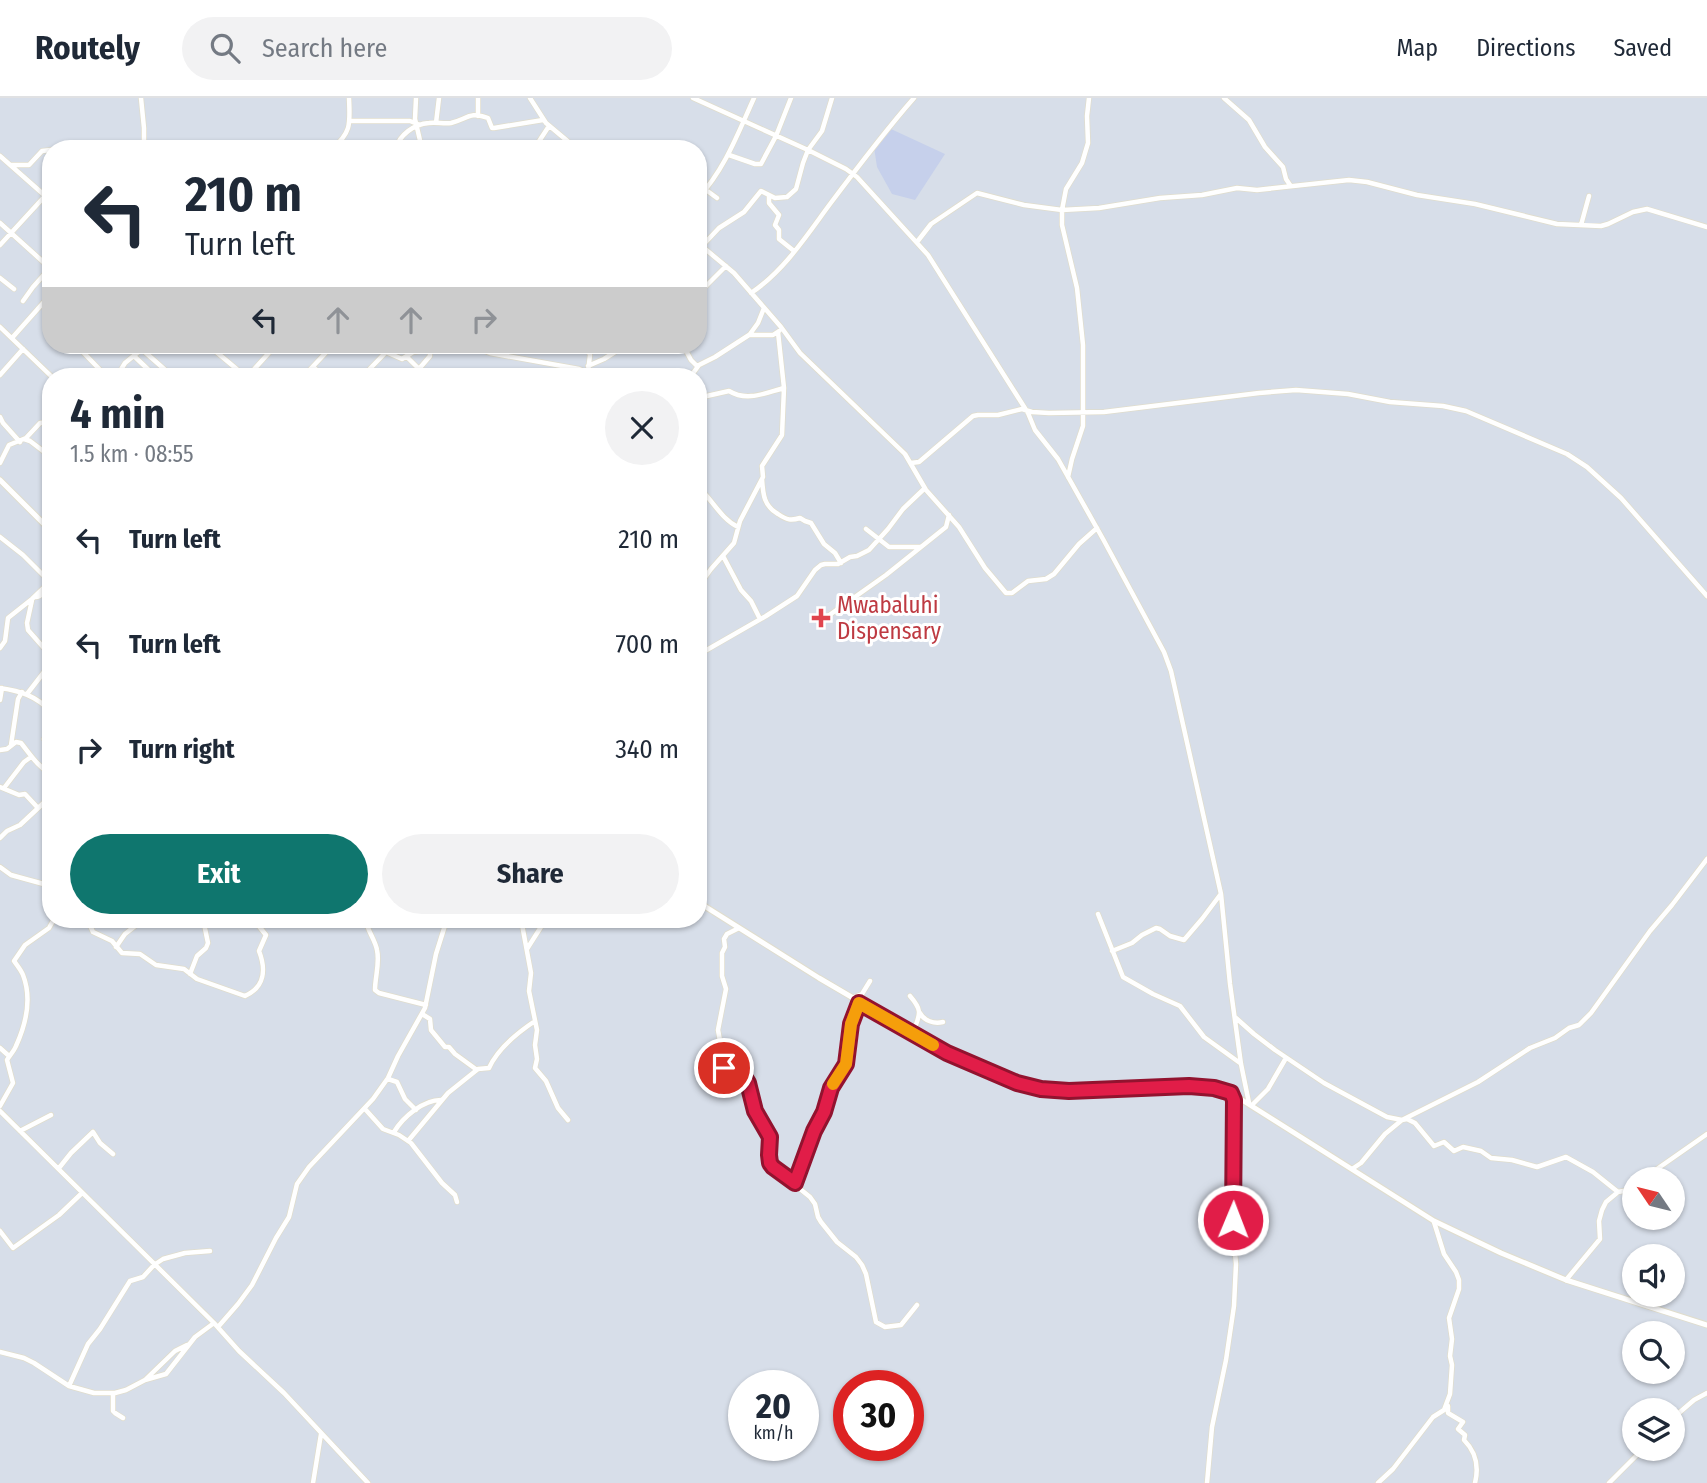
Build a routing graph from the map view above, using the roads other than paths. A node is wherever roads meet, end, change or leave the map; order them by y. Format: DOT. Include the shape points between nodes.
graph roads {
  1 [pos="141,98"];
  2 [pos="349,98"];
  3 [pos="416,98"];
  4 [pos="439,98"];
  5 [pos="478,98"];
  6 [pos="530,98"];
  7 [pos="693,98"];
  8 [pos="754,98"];
  9 [pos="791,98"];
  10 [pos="832,98"];
  11 [pos="914,98"];
  12 [pos="1089,98"];
  13 [pos="1224,98"];
  14 [pos="478,116"];
  15 [pos="543,120"];
  16 [pos="349,121"];
  17 [pos="744,121"];
  18 [pos="436,123"];
  19 [pos="418,125"];
  20 [pos="549,126"];
  21 [pos="776,136"];
  22 [pos="144,140"];
  23 [pos="342,140"];
  24 [pos="399,140"];
  25 [pos="420,140"];
  26 [pos="540,140"];
  27 [pos="566,140"];
  28 [pos="808,150"];
  29 [pos="42,151"];
  30 [pos="729,155"];
  31 [pos="0,156"];
  32 [pos="10,165"];
  33 [pos="853,173"];
  34 [pos="1291,186"];
  35 [pos="707,188"];
  36 [pos="707,191"];
  37 [pos="42,193"];
  38 [pos="1589,195"];
  39 [pos="769,196"];
  40 [pos="717,198"];
  41 [pos="42,199"];
  42 [pos="1062,210"];
  43 [pos="0,223"];
  44 [pos="1581,225"];
  45 [pos="1707,227"];
  46 [pos="11,233"];
  47 [pos="707,239"];
  48 [pos="917,242"];
  49 [pos="0,246"];
  50 [pos="707,251"];
  51 [pos="794,251"];
  52 [pos="42,262"];
  53 [pos="726,266"];
  54 [pos="42,277"];
  55 [pos="0,278"];
  56 [pos="707,285"];
  57 [pos="14,289"];
  58 [pos="751,293"];
  59 [pos="23,301"];
  60 [pos="42,304"];
  61 [pos="764,308"];
  62 [pos="0,327"];
  63 [pos="779,330"];
  64 [pos="750,335"];
  65 [pos="12,338"];
  66 [pos="23,349"];
  67 [pos="85,354"];
  68 [pos="136,354"];
  69 [pos="148,354"];
  70 [pos="219,354"];
  71 [pos="268,354"];
  72 [pos="324,354"];
  73 [pos="384,354"];
  74 [pos="390,354"];
  75 [pos="412,354"];
  76 [pos="430,354"];
  77 [pos="497,354"];
  78 [pos="589,354"];
  79 [pos="612,354"];
  80 [pos="688,354"];
  81 [pos="134,356"];
  82 [pos="409,356"];
  83 [pos="588,366"];
  84 [pos="697,366"];
  85 [pos="313,367"];
  86 [pos="43,368"];
  87 [pos="98,368"];
  88 [pos="122,368"];
  89 [pos="147,368"];
  90 [pos="163,368"];
  91 [pos="237,368"];
  92 [pos="254,368"];
  93 [pos="371,368"];
  94 [pos="418,368"];
  95 [pos="420,368"];
  96 [pos="574,368"];
  97 [pos="0,375"];
  98 [pos="785,388"];
  99 [pos="707,396"];
  100 [pos="1027,410"];
  101 [pos="1084,413"];
  102 [pos="0,417"];
  103 [pos="42,422"];
  104 [pos="22,440"];
  105 [pos="42,450"];
  106 [pos="0,463"];
  107 [pos="911,463"];
  108 [pos="1068,478"];
  109 [pos="762,479"];
  110 [pos="0,480"];
  111 [pos="925,488"];
  112 [pos="707,494"];
  113 [pos="949,515"];
  114 [pos="42,522"];
  115 [pos="738,527"];
  116 [pos="1097,528"];
  117 [pos="866,529"];
  118 [pos="0,537"];
  119 [pos="879,540"];
  120 [pos="921,547"];
  121 [pos="723,556"];
  122 [pos="841,563"];
  123 [pos="42,573"];
  124 [pos="707,575"];
  125 [pos="42,589"];
  126 [pos="42,594"];
  127 [pos="1707,596"];
  128 [pos="33,598"];
  129 [pos="828,616"];
  130 [pos="761,619"];
  131 [pos="42,646"];
  132 [pos="0,648"];
  133 [pos="707,652"];
  134 [pos="42,673"];
  135 [pos="1,688"];
  136 [pos="25,693"];
  137 [pos="0,701"];
  138 [pos="42,704"];
  139 [pos="11,746"];
  140 [pos="0,750"];
  141 [pos="31,757"];
  142 [pos="42,768"];
  143 [pos="2,788"];
  144 [pos="42,805"];
  145 [pos="38,808"];
  146 [pos="0,838"];
  147 [pos="1707,859"];
  148 [pos="0,867"];
  149 [pos="42,883"];
  150 [pos="1221,894"];
  151 [pos="707,908"];
  152 [pos="1097,914"];
  153 [pos="49,928"];
  154 [pos="92,928"];
  155 [pos="133,928"];
  156 [pos="205,928"];
  157 [pos="261,928"];
  158 [pos="368,928"];
  159 [pos="445,928"];
  160 [pos="523,928"];
  161 [pos="540,928"];
  162 [pos="739,928"];
  163 [pos="116,947"];
  164 [pos="527,949"];
  165 [pos="1112,951"];
  166 [pos="190,974"];
  167 [pos="870,981"];
  168 [pos="910,996"];
  169 [pos="852,998"];
  170 [pos="859,1003"];
  171 [pos="426,1005"];
  172 [pos="919,1012"];
  173 [pos="422,1014"];
  174 [pos="1236,1017"];
  175 [pos="534,1021"];
  176 [pos="943,1022"];
  177 [pos="913,1033"];
  178 [pos="0,1048"];
  179 [pos="9,1056"];
  180 [pos="1286,1058"];
  181 [pos="1241,1064"];
  182 [pos="477,1070"];
  183 [pos="387,1079"];
  184 [pos="1231,1093"];
  185 [pos="442,1100"];
  186 [pos="1250,1104"];
  187 [pos="0,1109"];
  188 [pos="365,1109"];
  189 [pos="416,1110"];
  190 [pos="51,1115"];
  191 [pos="568,1120"];
  192 [pos="1402,1120"];
  193 [pos="20,1131"];
  194 [pos="394,1132"];
  195 [pos="1707,1134"];
  196 [pos="408,1141"];
  197 [pos="113,1154"];
  198 [pos="1660,1167"];
  199 [pos="59,1168"];
  200 [pos="1350,1170"];
  201 [pos="795,1183"];
  202 [pos="1622,1191"];
  203 [pos="83,1192"];
  204 [pos="1618,1192"];
  205 [pos="457,1202"];
  206 [pos="1434,1221"];
  207 [pos="0,1231"];
  208 [pos="210,1251"];
  209 [pos="154,1265"];
  210 [pos="1566,1280"];
  211 [pos="917,1305"];
  212 [pos="216,1325"];
  213 [pos="1707,1325"];
  214 [pos="190,1343"];
  215 [pos="0,1352"];
  216 [pos="145,1380"];
  217 [pos="69,1386"];
  218 [pos="113,1393"];
  219 [pos="1707,1393"];
  220 [pos="1448,1402"];
  221 [pos="1685,1408"];
  222 [pos="123,1418"];
  223 [pos="321,1433"];
  224 [pos="1631,1461"];
  225 [pos="313,1483"];
  226 [pos="368,1483"];
  227 [pos="1207,1483"];
  228 [pos="1378,1483"];
  229 [pos="1475,1483"];
  230 [pos="1609,1483"];
  1 -- 22 [label="street"];
  2 -- 16 [label="street"];
  3 -- 19 [label="street"];
  4 -- 18 [label="street"];
  5 -- 14 [label="street"];
  6 -- 15 [label="street"];
  7 -- 17 [label="street"];
  8 -- 17 [label="street"];
  9 -- 21 [label="street"];
  10 -- 28 [label="street" via="822,131"];
  11 -- 33 [label="street"];
  12 -- 42 [label="street" via="1088,143 1066,189"];
  13 -- 34 [label="street" via="1249,120"];
  14 -- 15 [label="street" via="488,118 494,128"];
  14 -- 18 [label="street"];
  15 -- 20 [label="street"];
  16 -- 19 [label="street"];
  16 -- 23 [label="street"];
  17 -- 21 [label="street"];
  17 -- 30 [label="street"];
  18 -- 19 [label="street"];
  19 -- 24 [label="street"];
  19 -- 25 [label="street"];
  20 -- 26 [label="street"];
  20 -- 27 [label="street"];
  21 -- 28 [label="street"];
  21 -- 30 [label="street" via="759,165"];
  28 -- 33 [label="street"];
  28 -- 39 [label="street" via="796,189 786,197"];
  29 -- 32 [label="street" via="27,166"];
  30 -- 35 [label="street"];
  31 -- 32 [label="street"];
  32 -- 37 [label="street"];
  33 -- 48 [label="street"];
  33 -- 51 [label="street"];
  34 -- 42 [label="street" via="1237,188"];
  34 -- 44 [label="street" via="1361,181 1557,224"];
  36 -- 40 [label="street"];
  38 -- 44 [label="street"];
  39 -- 47 [label="street" via="760,192 744,212"];
  39 -- 51 [label="street" via="769,204 779,215 775,225 779,239"];
  41 -- 46 [label="street"];
  42 -- 48 [label="street" via="977,193 934,222"];
  42 -- 101 [label="street" via="1078,297"];
  43 -- 46 [label="street"];
  44 -- 45 [label="street" via="1608,224 1647,209"];
  46 -- 49 [label="street"];
  46 -- 52 [label="street"];
  48 -- 100 [label="street"];
  50 -- 53 [label="street"];
  51 -- 58 [label="street"];
  53 -- 56 [label="street"];
  53 -- 58 [label="street"];
  54 -- 59 [label="street"];
  55 -- 57 [label="street"];
  58 -- 61 [label="street"];
  60 -- 65 [label="street"];
  61 -- 63 [label="street"];
  61 -- 64 [label="street"];
  62 -- 65 [label="street"];
  63 -- 64 [label="street" via="773,335"];
  63 -- 98 [label="street"];
  63 -- 107 [label="street"];
  64 -- 84 [label="street"];
  65 -- 66 [label="street"];
  66 -- 86 [label="street"];
  66 -- 97 [label="street"];
  67 -- 87 [label="street"];
  68 -- 81 [label="street"];
  69 -- 90 [label="street"];
  70 -- 91 [label="street"];
  71 -- 92 [label="street"];
  72 -- 85 [label="street"];
  73 -- 93 [label="street"];
  74 -- 82 [label="street" via="401,359"];
  75 -- 82 [label="street"];
  76 -- 95 [label="street"];
  77 -- 96 [label="street"];
  78 -- 83 [label="street"];
  79 -- 83 [label="street"];
  80 -- 84 [label="street"];
  81 -- 88 [label="street"];
  81 -- 89 [label="street"];
  82 -- 94 [label="street"];
  98 -- 99 [label="street" via="749,397 729,391"];
  98 -- 109 [label="street" via="783,433 763,465"];
  100 -- 101 [label="street"];
  100 -- 107 [label="street" via="973,416 919,462"];
  100 -- 108 [label="street"];
  101 -- 108 [label="street"];
  101 -- 127 [label="street" via="1296,390 1466,411 1587,467 1621,498"];
  102 -- 104 [label="street"];
  103 -- 104 [label="street"];
  104 -- 105 [label="street"];
  104 -- 106 [label="street" via="7,447"];
  107 -- 111 [label="street"];
  108 -- 116 [label="street"];
  109 -- 115 [label="street"];
  109 -- 122 [label="street" via="768,507 786,519 811,523"];
  110 -- 114 [label="street"];
  111 -- 113 [label="street"];
  111 -- 119 [label="street"];
  112 -- 115 [label="street"];
  113 -- 116 [label="street" via="985,568 1009,593 1028,581 1055,574"];
  113 -- 120 [label="street" via="946,527"];
  115 -- 121 [label="street" via="734,543"];
  116 -- 150 [label="street" via="1171,671"];
  117 -- 119 [label="street"];
  118 -- 123 [label="street"];
  119 -- 120 [label="street" via="892,547"];
  119 -- 122 [label="street"];
  120 -- 129 [label="street"];
  121 -- 124 [label="street"];
  121 -- 130 [label="street"];
  122 -- 130 [label="street" via="817,568 797,596"];
  125 -- 128 [label="street"];
  126 -- 128 [label="street"];
  128 -- 131 [label="street" via="28,630"];
  128 -- 132 [label="street" via="8,618 6,640"];
  130 -- 133 [label="street"];
  134 -- 136 [label="street"];
  135 -- 136 [label="street"];
  135 -- 137 [label="street"];
  136 -- 138 [label="street"];
  136 -- 139 [label="street" via="18,699"];
  139 -- 140 [label="street"];
  139 -- 141 [label="street" via="21,743"];
  141 -- 142 [label="street"];
  141 -- 143 [label="street"];
  143 -- 145 [label="street" via="25,794"];
  144 -- 145 [label="street"];
  145 -- 146 [label="street"];
  147 -- 192 [label="street" via="1580,1024"];
  148 -- 149 [label="street"];
  150 -- 165 [label="street" via="1184,940 1156,928"];
  150 -- 174 [label="street"];
  151 -- 162 [label="street"];
  152 -- 165 [label="street"];
  153 -- 179 [label="street" via="25,945 15,959 23,975 27,1010"];
  154 -- 163 [label="street"];
  155 -- 163 [label="street"];
  156 -- 166 [label="street" via="208,943"];
  157 -- 166 [label="street" via="265,933 259,951 263,976 250,994 243,996"];
  158 -- 171 [label="street" via="378,954 375,990"];
  159 -- 171 [label="street"];
  160 -- 164 [label="street"];
  161 -- 164 [label="street"];
  162 -- 169 [label="street"];
  162 -- 201 [label="street" via="726,934 723,942 726,989 718,1030 721,1063 740,1070 770,1137 770,1163"];
  163 -- 166 [label="street" via="122,953 140,954 156,965"];
  164 -- 175 [label="street"];
  165 -- 181 [label="street" via="1123,977 1180,1006 1204,1037"];
  167 -- 169 [label="street" via="862,995"];
  168 -- 172 [label="street"];
  169 -- 170 [label="street"];
  170 -- 177 [label="street"];
  170 -- 201 [label="street" via="846,1064 831,1088"];
  171 -- 173 [label="street"];
  172 -- 176 [label="street" via="928,1021"];
  172 -- 177 [label="street"];
  173 -- 182 [label="street" via="430,1019 431,1030 445,1047"];
  173 -- 183 [label="street"];
  174 -- 180 [label="street"];
  174 -- 181 [label="street"];
  175 -- 182 [label="street" via="506,1045 489,1068"];
  175 -- 191 [label="street" via="534,1068"];
  177 -- 184 [label="street" via="966,1062 1041,1089 1189,1086"];
  178 -- 179 [label="street"];
  179 -- 187 [label="street" via="13,1082"];
  180 -- 186 [label="street" via="1268,1089"];
  180 -- 192 [label="street" via="1387,1117"];
  181 -- 186 [label="street"];
  182 -- 185 [label="street"];
  183 -- 188 [label="street"];
  183 -- 189 [label="street" via="397,1082"];
  184 -- 186 [label="street"];
  184 -- 227 [label="street" via="1234,1307 1212,1427"];
  185 -- 189 [label="street"];
  185 -- 196 [label="street"];
  186 -- 200 [label="street"];
  187 -- 193 [label="street"];
  188 -- 194 [label="street" via="383,1129"];
  188 -- 212 [label="street" via="300,1178 289,1217 252,1285"];
  189 -- 194 [label="street"];
  190 -- 193 [label="street"];
  192 -- 200 [label="street"];
  192 -- 204 [label="street" via="1415,1123 1434,1146 1444,1142 1454,1151 1463,1147 1537,1167 1566,1157"];
  193 -- 199 [label="street"];
  194 -- 196 [label="street"];
  195 -- 198 [label="street"];
  196 -- 205 [label="street"];
  197 -- 199 [label="street" via="93,1132"];
  199 -- 203 [label="street"];
  200 -- 206 [label="street"];
  201 -- 211 [label="street" via="813,1200 819,1220 862,1265 877,1323 887,1328 901,1325"];
  202 -- 204 [label="street"];
  203 -- 207 [label="street" via="13,1248"];
  203 -- 209 [label="street"];
  204 -- 210 [label="street" via="1603,1207 1600,1240"];
  206 -- 210 [label="street"];
  206 -- 220 [label="street" via="1444,1254 1459,1280 1449,1318 1452,1365"];
  208 -- 209 [label="street" via="177,1255"];
  209 -- 212 [label="street"];
  209 -- 217 [label="street" via="127,1286 88,1344"];
  210 -- 213 [label="street"];
  212 -- 214 [label="street"];
  212 -- 223 [label="street"];
  214 -- 216 [label="street"];
  214 -- 216 [label="street" via="166,1374"];
  215 -- 217 [label="street" via="34,1363"];
  216 -- 218 [label="street"];
  217 -- 218 [label="street"];
  218 -- 222 [label="street" via="113,1411"];
  219 -- 221 [label="street"];
  220 -- 228 [label="street"];
  220 -- 229 [label="street" via="1448,1413 1463,1422 1458,1429 1473,1451"];
  223 -- 225 [label="street"];
  223 -- 226 [label="street"];
  224 -- 230 [label="street"];
}
